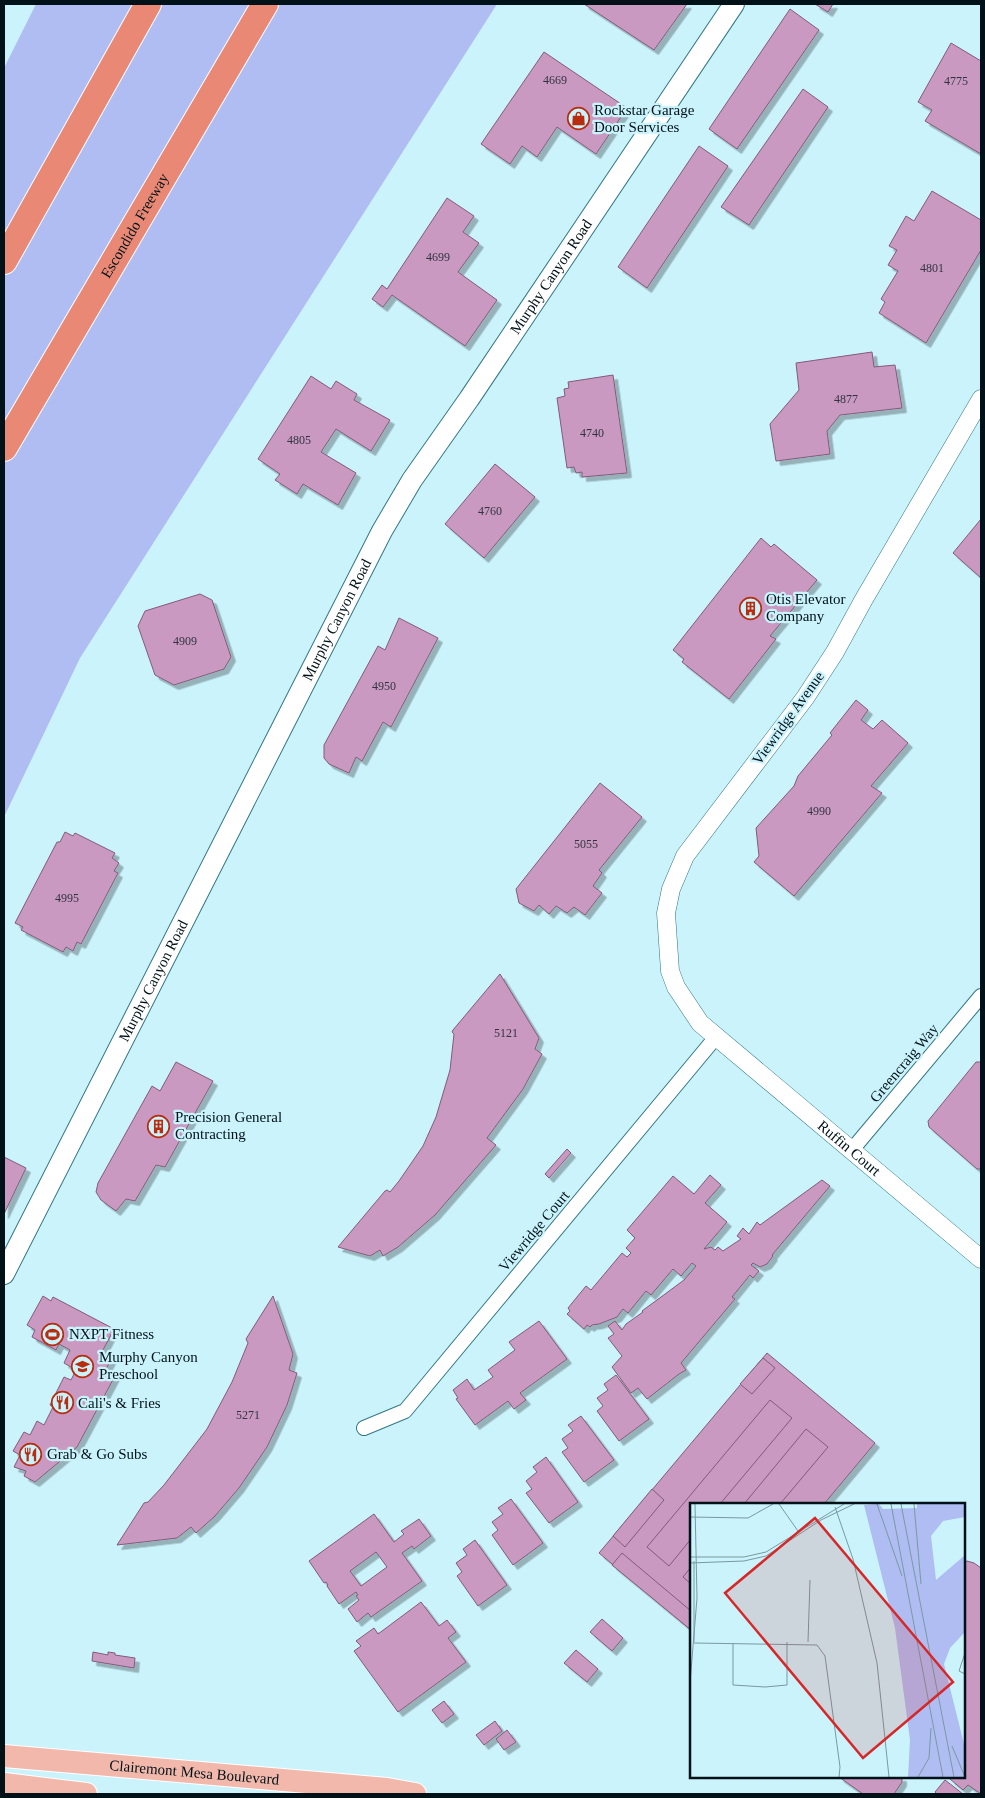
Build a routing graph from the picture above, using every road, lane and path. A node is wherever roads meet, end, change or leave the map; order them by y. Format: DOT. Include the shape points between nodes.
graph roads {
  1 [pos="148,4"];
  2 [pos="265,4"];
  3 [pos="734,4"];
  4 [pos="4,261"];
  5 [pos="981,399"];
  6 [pos="4,448"];
  7 [pos="981,996"];
  8 [pos="716,1037"];
  9 [pos="851,1151"];
  10 [pos="981,1259"];
  11 [pos="4,1274"];
  12 [pos="364,1428"];
  13 [pos="4,1756"];
  14 [pos="4,1784"];
  15 [pos="86,1794"];
  16 [pos="415,1794"];
  1 -- 4 [label="highway"];
  2 -- 6 [label="highway, Escondido Freeway"];
  3 -- 11 [label="main road, Murphy Canyon Road" via="412,480 382,531"];
  5 -- 8 [label="street, Viewridge Avenue" via="835,652 805,698 685,856 671,889 666,913 670,971 676,987 700,1023"];
  7 -- 9 [label="street, Greencraig Way"];
  8 -- 9 [label="street, Ruffin Court"];
  8 -- 12 [label="street, Viewridge Court" via="405,1411"];
  9 -- 10 [label="street, Ruffin Court"];
  13 -- 16 [label="main road, Clairemont Mesa Boulevard"];
  14 -- 15 [label="main road"];
}
